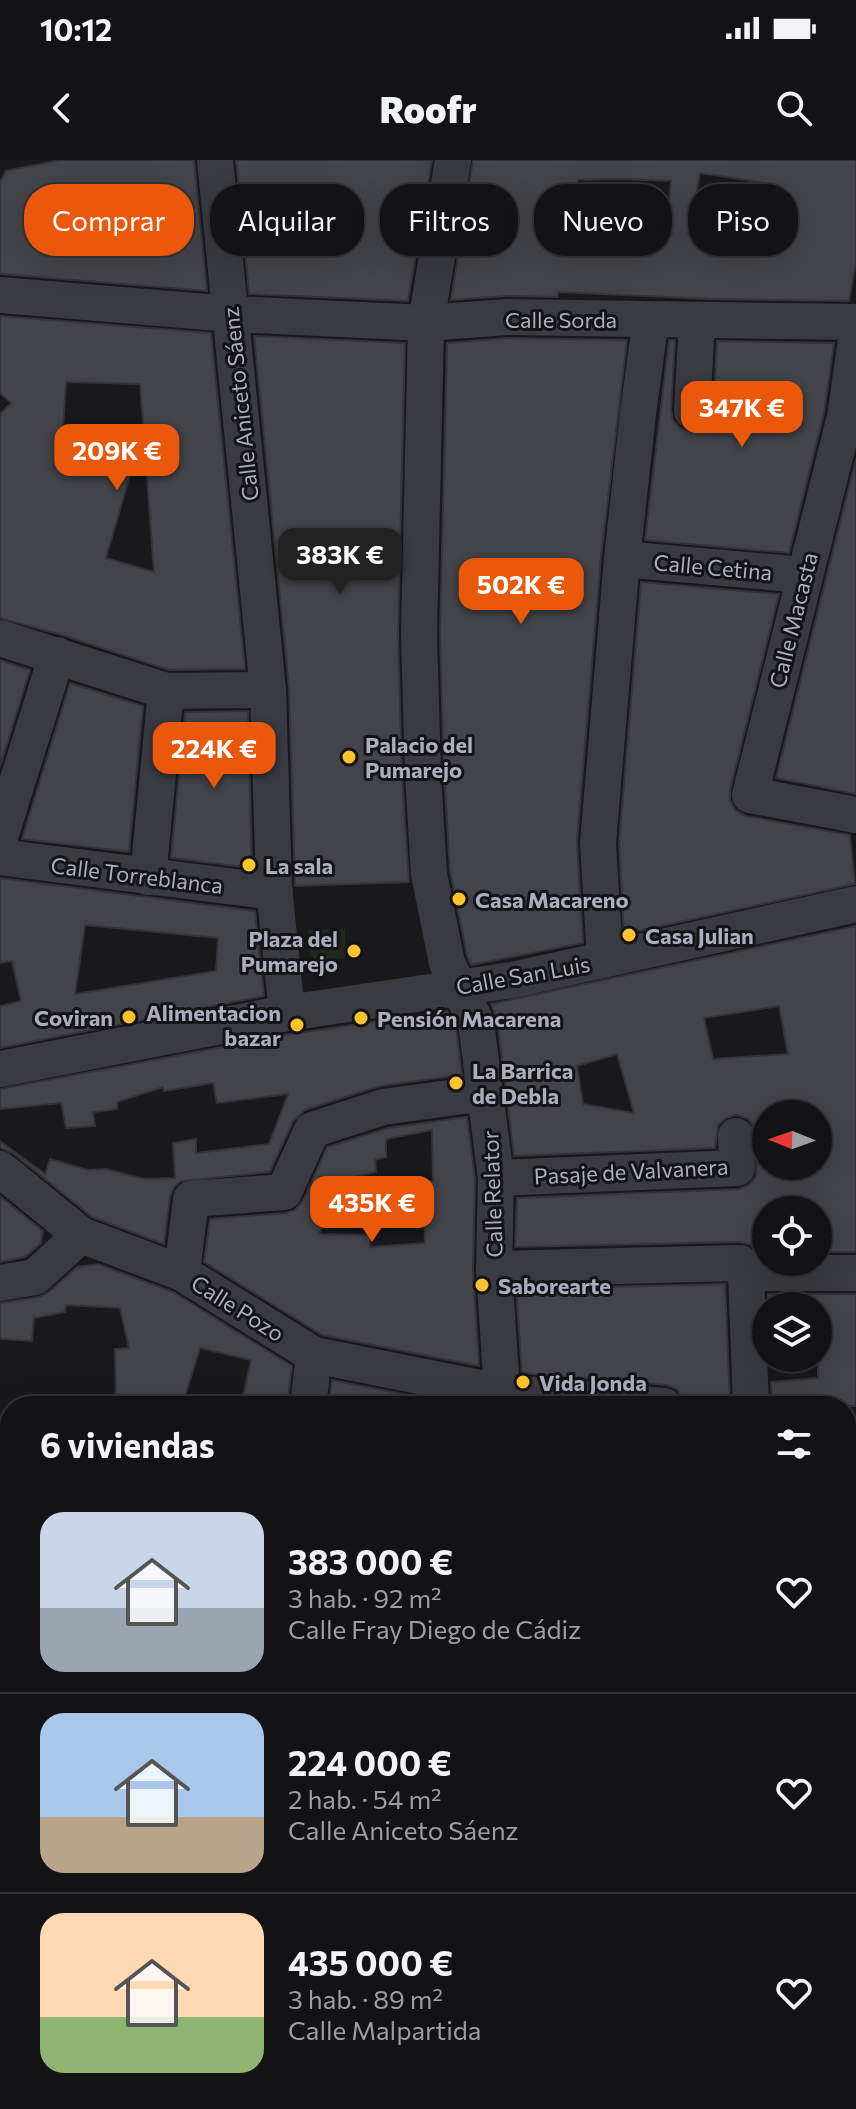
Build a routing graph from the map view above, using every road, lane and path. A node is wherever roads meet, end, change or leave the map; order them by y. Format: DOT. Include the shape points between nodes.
graph roads {
  1 [pos="215,160"];
  2 [pos="453,160"];
  3 [pos="0,295"];
  4 [pos="231,314"];
  5 [pos="651,319"];
  6 [pos="697,320"];
  7 [pos="856,322"];
  8 [pos="426,323"];
  9 [pos="856,340"];
  10 [pos="692,411"];
  11 [pos="622,559"];
  12 [pos="803,575"];
  13 [pos="0,638"];
  14 [pos="57,655"];
  15 [pos="268,690"];
  16 [pos="166,691"];
  17 [pos="856,815"];
  18 [pos="0,837"];
  19 [pos="0,857"];
  20 [pos="148,877"];
  21 [pos="274,890"];
  22 [pos="856,904"];
  23 [pos="605,959"];
  24 [pos="459,987"];
  25 [pos="287,1013"];
  26 [pos="0,1069"];
  27 [pos="485,1093"];
  28 [pos="736,1136"];
  29 [pos="0,1169"];
  30 [pos="496,1178"];
  31 [pos="81,1235"];
  32 [pos="494,1269"];
  33 [pos="182,1273"];
  34 [pos="746,1273"];
  35 [pos="856,1273"];
  36 [pos="0,1283"];
  37 [pos="314,1355"];
  38 [pos="309,1396"];
  39 [pos="488,1396"];
  40 [pos="501,1396"];
  41 [pos="751,1396"];
  1 -- 4 [label="street, Calle Aniceto Sáenz"];
  2 -- 8 [label="street, Calle Relator"];
  3 -- 4 [label="street, Calle Sorda"];
  4 -- 8 [label="street, Calle Sorda"];
  4 -- 15 [label="street, Calle Aniceto Sáenz"];
  5 -- 6 [label="street, Calle Sorda"];
  5 -- 8 [label="street, Calle Sorda" via="507,317"];
  5 -- 11 [label="street"];
  6 -- 7 [label="street, Calle Sorda"];
  6 -- 10 [label="street"];
  8 -- 24 [label="street, Calle Relator" via="419,634 423,775 429,874 447,963"];
  9 -- 12 [label="street, Calle Macasta" via="845,417"];
  11 -- 12 [label="street, Calle Cetina"];
  11 -- 23 [label="street" via="598,843"];
  12 -- 17 [label="street, Calle Macasta" via="750,795"];
  13 -- 14 [label="street"];
  14 -- 16 [label="street"];
  14 -- 18 [label="street"];
  15 -- 16 [label="street"];
  15 -- 21 [label="street, Calle Aniceto Sáenz"];
  16 -- 20 [label="street"];
  19 -- 20 [label="street, Calle Torreblanca"];
  20 -- 21 [label="street, Calle Torreblanca"];
  21 -- 25 [label="street, Calle Aniceto Sáenz"];
  22 -- 23 [label="street, Calle San Luis"];
  23 -- 24 [label="street, Calle San Luis"];
  24 -- 25 [label="street, Calle San Luis"];
  24 -- 27 [label="street, Calle Relator" via="476,1022"];
  25 -- 26 [label="street, Calle San Luis"];
  27 -- 30 [label="street, Calle Relator"];
  27 -- 33 [label="street" via="383,1107 312,1130 284,1192 191,1199"];
  28 -- 30 [label="street, Pasaje de Valvanera" via="737,1168"];
  29 -- 31 [label="street, Calle Pozo"];
  30 -- 32 [label="street, Calle Relator"];
  31 -- 33 [label="street, Calle Pozo"];
  31 -- 36 [label="street" via="35,1277"];
  32 -- 34 [label="street" via="740,1263"];
  32 -- 40 [label="street, Calle Relator"];
  33 -- 37 [label="street, Calle Pozo"];
  34 -- 35 [label="street"];
  34 -- 41 [label="street"];
  37 -- 38 [label="street"];
  37 -- 39 [label="street, Calle Pozo"];
}
